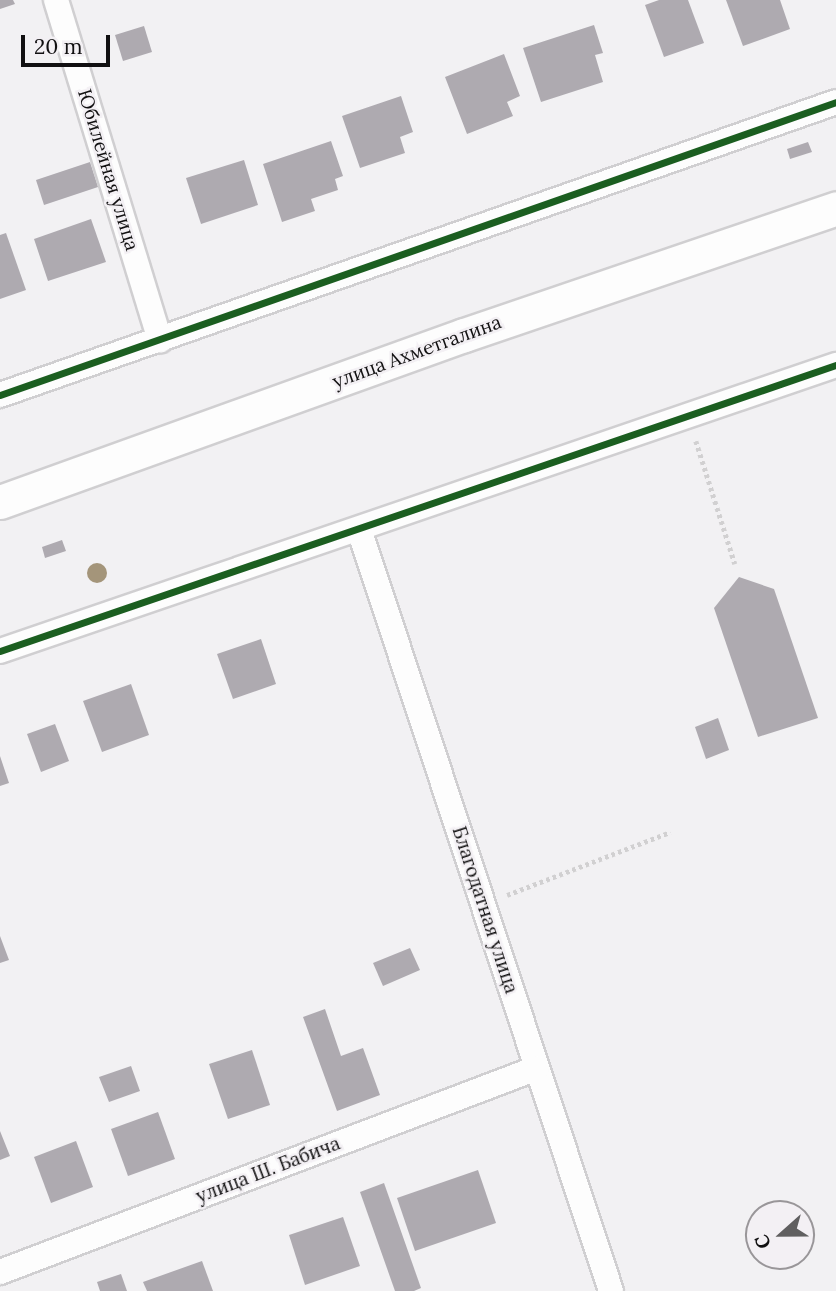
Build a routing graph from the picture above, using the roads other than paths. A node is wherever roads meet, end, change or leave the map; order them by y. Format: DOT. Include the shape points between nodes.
graph roads {
  1 [pos="56,0"];
  2 [pos="836,102"];
  3 [pos="836,208"];
  4 [pos="160,340"];
  5 [pos="836,365"];
  6 [pos="0,395"];
  7 [pos="0,502"];
  8 [pos="359,529"];
  9 [pos="0,650"];
  10 [pos="537,1068"];
  11 [pos="0,1272"];
  12 [pos="611,1291"];
  1 -- 4 [label="street, Юбилейная улица"];
  2 -- 4 [label="street"];
  3 -- 7 [label="main road, улица Ахметгалина" via="464,335"];
  4 -- 6 [label="street"];
  5 -- 8 [label="street"];
  8 -- 9 [label="street"];
  8 -- 10 [label="street, Благодатная улица"];
  10 -- 11 [label="street, улица Ш. Бабича"];
  10 -- 12 [label="street, Благодатная улица"];
}
